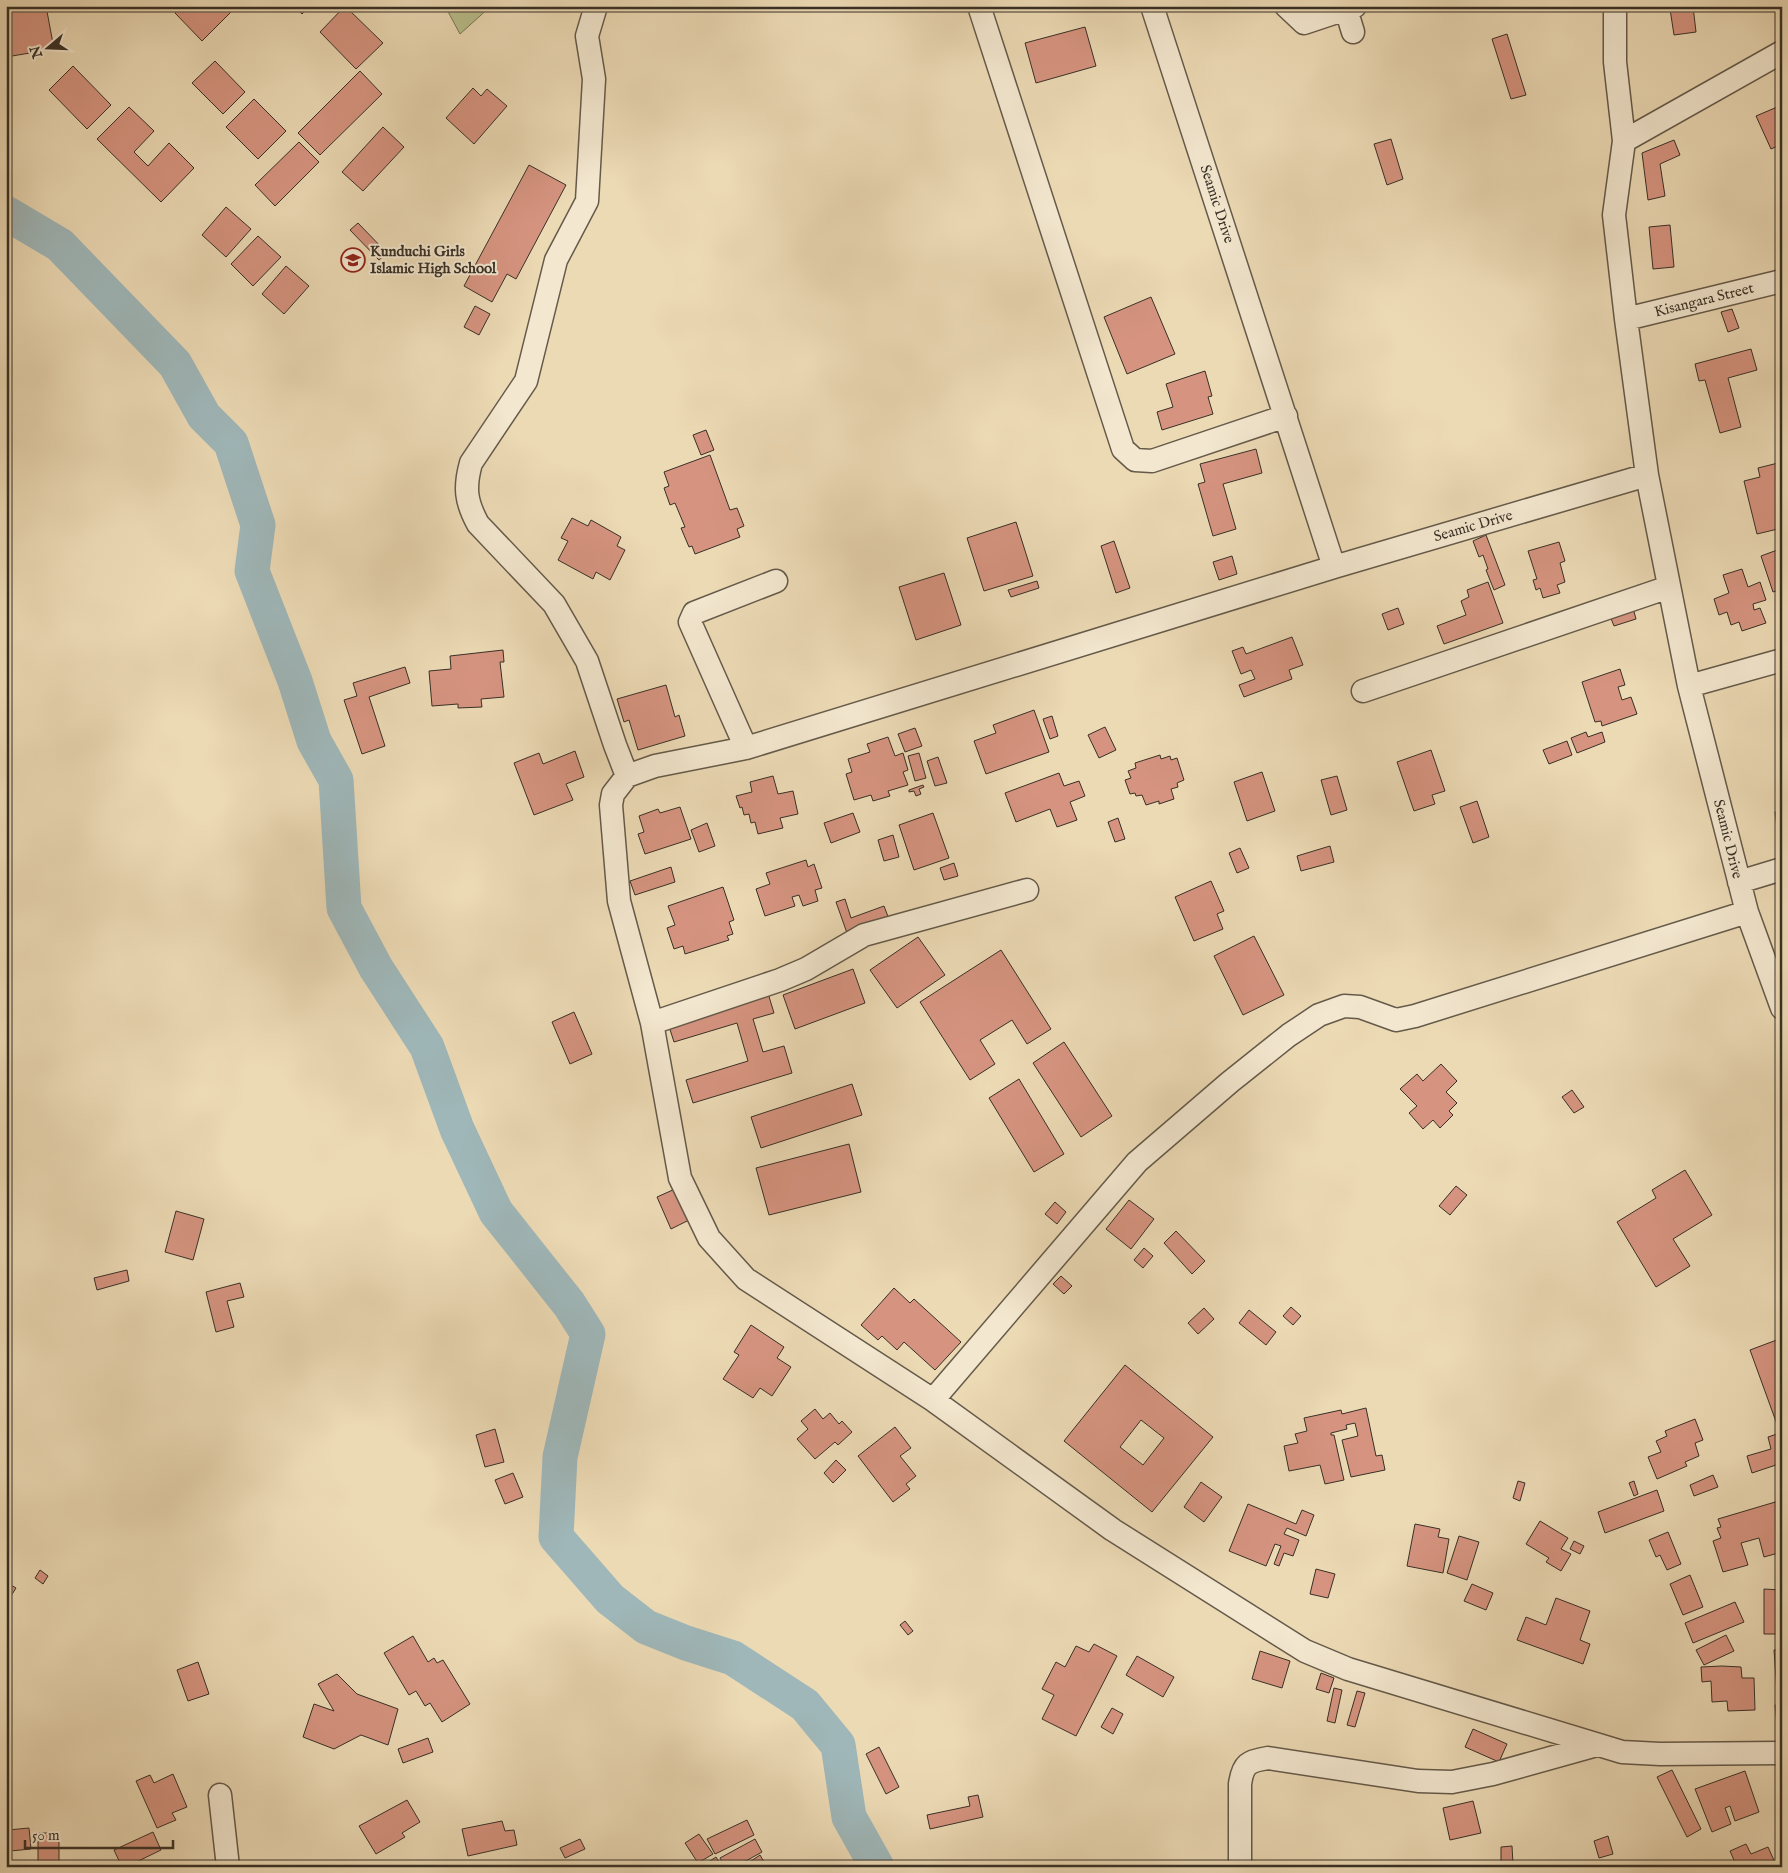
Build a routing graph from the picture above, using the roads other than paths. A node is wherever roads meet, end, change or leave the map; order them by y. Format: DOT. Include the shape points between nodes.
graph roads {
  1 [pos="596,6"];
  2 [pos="979,6"];
  3 [pos="1152,6"];
  4 [pos="1286,6"];
  5 [pos="1615,6"];
  6 [pos="1350,8"];
  7 [pos="1354,32"];
  8 [pos="1782,52"];
  9 [pos="1624,141"];
  10 [pos="1782,281"];
  11 [pos="1626,319"];
  12 [pos="1286,416"];
  13 [pos="1647,475"];
  14 [pos="1334,567"];
  15 [pos="776,581"];
  16 [pos="1669,587"];
  17 [pos="1782,660"];
  18 [pos="1688,686"];
  19 [pos="1363,691"];
  20 [pos="746,748"];
  21 [pos="627,776"];
  22 [pos="1782,869"];
  23 [pos="1739,882"];
  24 [pos="1027,890"];
  25 [pos="1747,912"];
  26 [pos="1782,1008"];
  27 [pos="652,1023"];
  28 [pos="933,1400"];
  29 [pos="1597,1745"];
  30 [pos="1782,1753"];
  31 [pos="220,1795"];
  32 [pos="228,1867"];
  33 [pos="1240,1867"];
  1 -- 21 [label="street" via="587,36 594,79 587,201 556,260 526,381 471,463 466,478 466,494 478,524 554,604 587,661"];
  2 -- 12 [label="street" via="1123,449 1135,460 1152,461"];
  3 -- 12 [label="street, Seamic Drive"];
  4 -- 6 [label="street" via="1304,23"];
  5 -- 9 [label="street" via="1615,62"];
  6 -- 7 [label="street"];
  8 -- 9 [label="street"];
  9 -- 11 [label="street" via="1614,214"];
  10 -- 11 [label="street, Kisangara Street"];
  11 -- 13 [label="street"];
  12 -- 14 [label="street, Seamic Drive"];
  13 -- 14 [label="street, Seamic Drive"];
  13 -- 16 [label="street, Seamic Drive"];
  14 -- 20 [label="street"];
  15 -- 20 [label="street" via="694,613 690,622"];
  16 -- 18 [label="street, Seamic Drive"];
  16 -- 19 [label="street"];
  17 -- 18 [label="street"];
  18 -- 23 [label="street, Seamic Drive"];
  20 -- 21 [label="street" via="656,766"];
  21 -- 27 [label="street" via="613,794 611,805 619,901"];
  22 -- 23 [label="street"];
  23 -- 25 [label="street, Seamic Drive"];
  24 -- 27 [label="street" via="864,935 780,980"];
  25 -- 26 [label="street, Seamic Drive"];
  25 -- 28 [label="street" via="1415,1016 1396,1020 1360,1007 1344,1006 1319,1015 1238,1076 1137,1162"];
  27 -- 28 [label="street" via="680,1178 709,1238 746,1279"];
  28 -- 29 [label="street" via="1113,1530 1305,1650 1348,1670"];
  29 -- 30 [label="street" via="1622,1752 1651,1754"];
  29 -- 33 [label="street" via="1452,1782 1418,1781 1268,1758 1253,1760 1242,1771 1240,1784"];
  31 -- 32 [label="street"];
}
